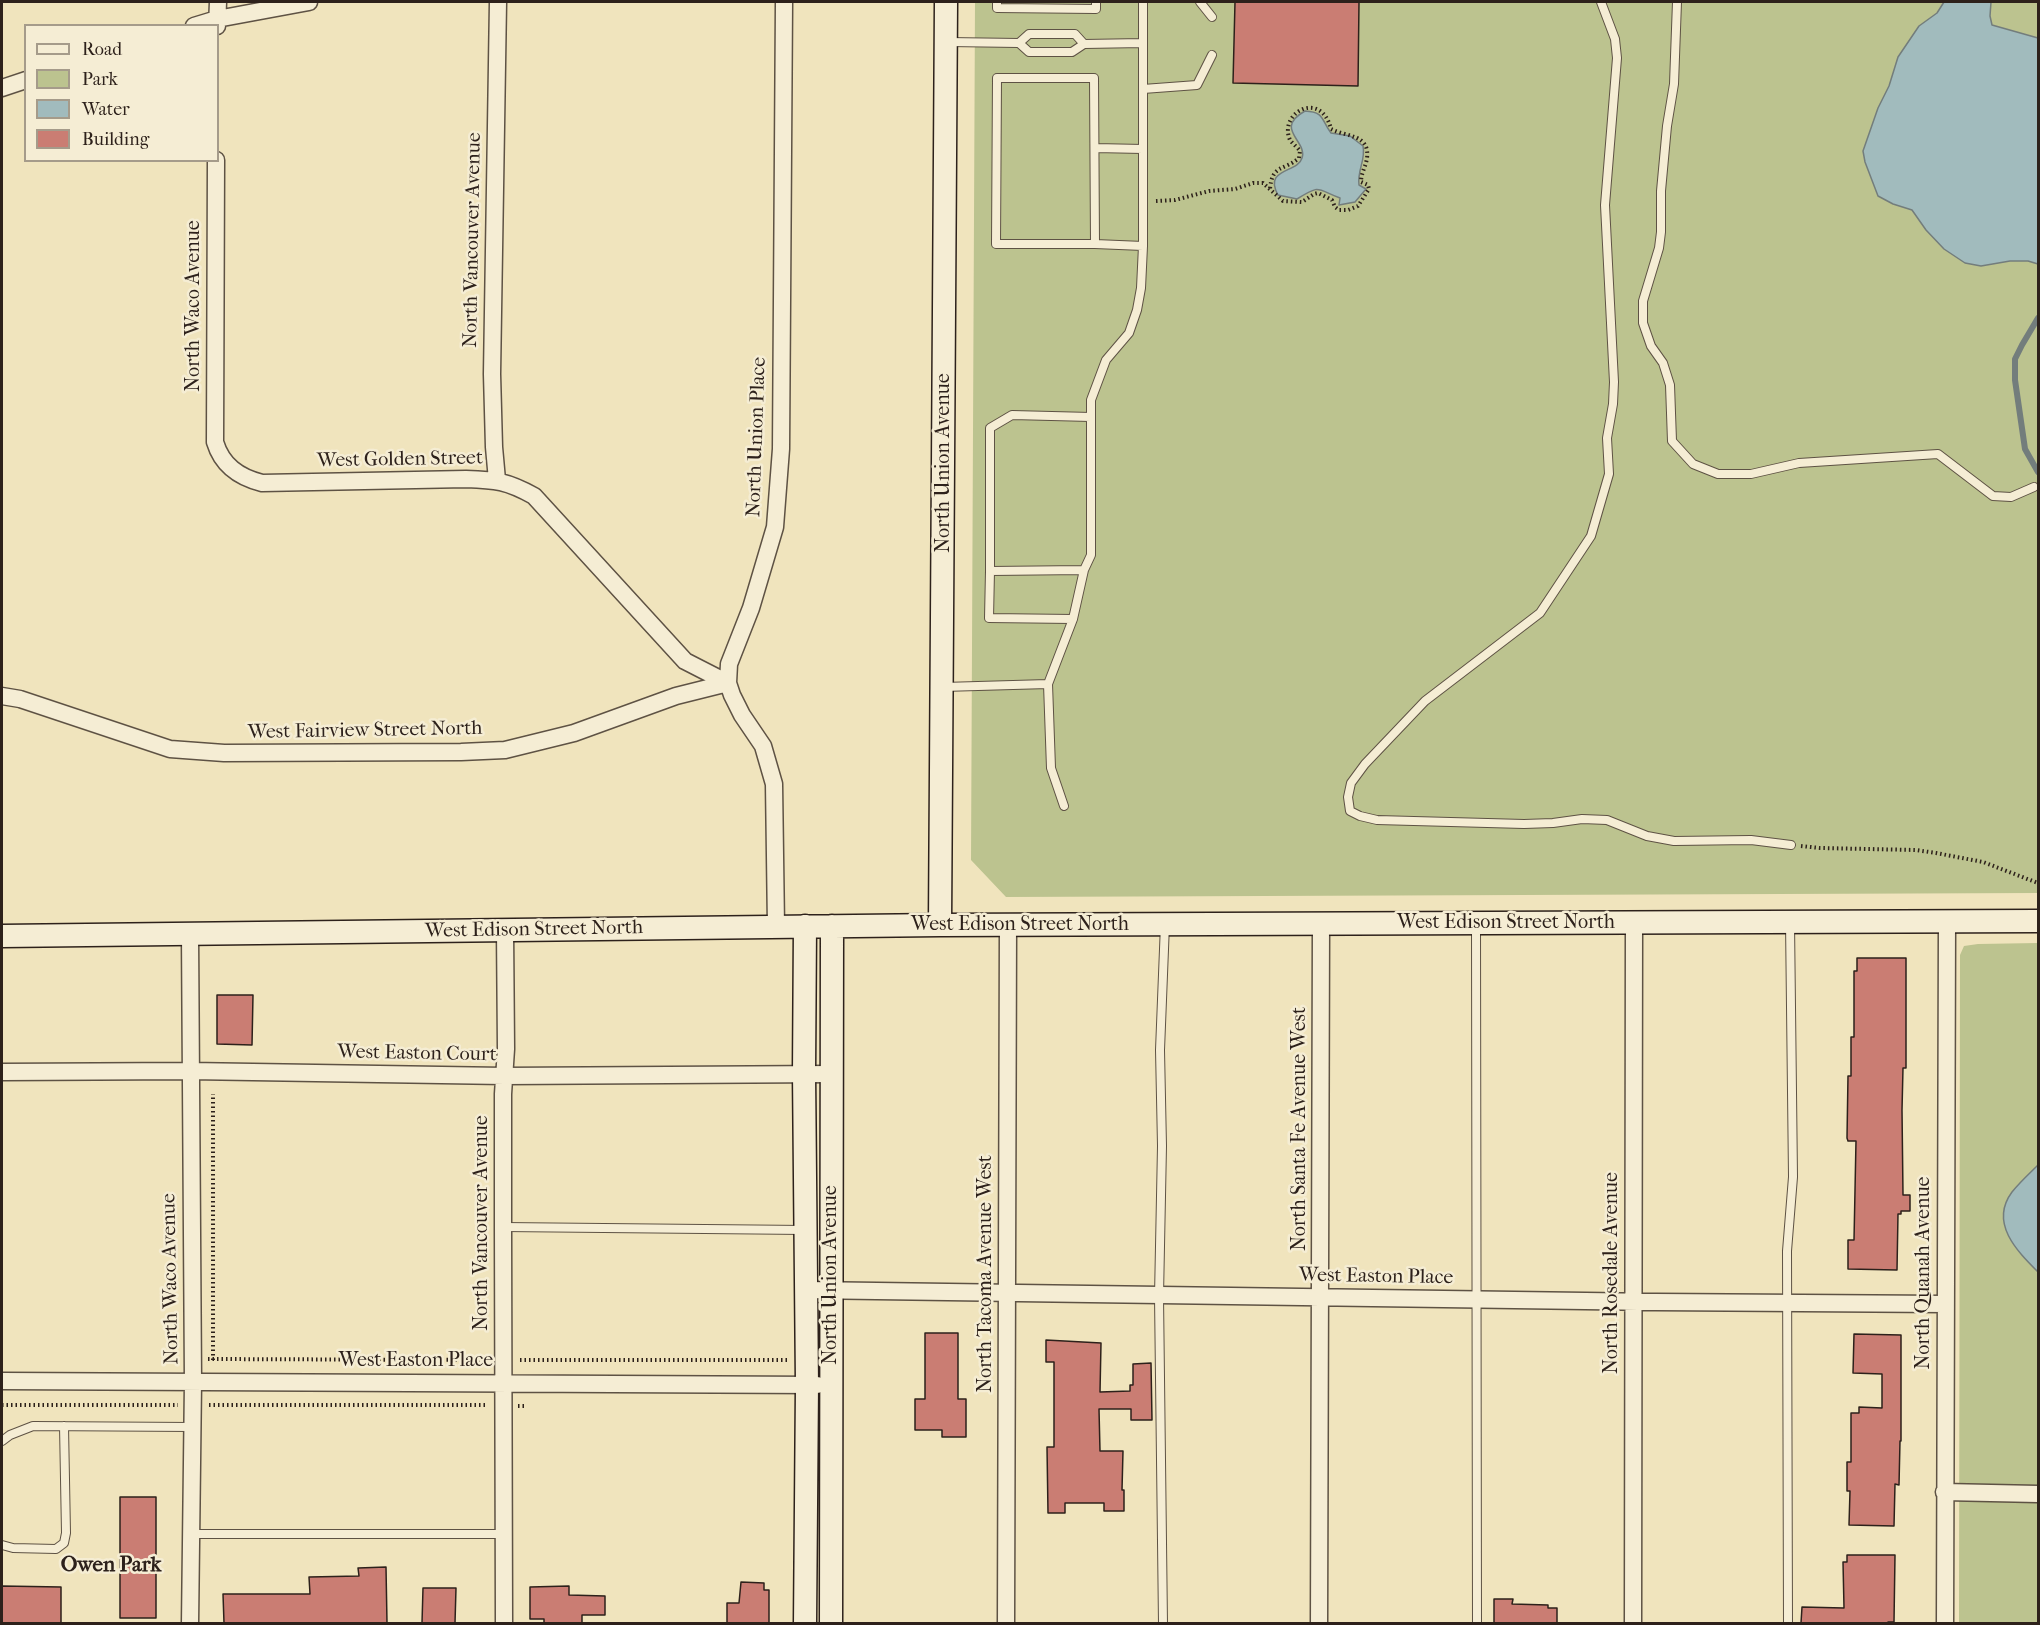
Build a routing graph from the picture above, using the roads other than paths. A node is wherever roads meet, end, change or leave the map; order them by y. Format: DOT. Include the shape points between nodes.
graph roads {
  1 [pos="218,2"];
  2 [pos="309,2"];
  3 [pos="498,2"];
  4 [pos="784,2"];
  5 [pos="946,2"];
  6 [pos="997,2"];
  7 [pos="1096,2"];
  8 [pos="1143,2"];
  9 [pos="1200,2"];
  10 [pos="1601,2"];
  11 [pos="1677,2"];
  12 [pos="1212,17"];
  13 [pos="218,22"];
  14 [pos="946,42"];
  15 [pos="1019,43"];
  16 [pos="1143,43"];
  17 [pos="1084,44"];
  18 [pos="1212,55"];
  19 [pos="24,81"];
  20 [pos="2,88"];
  21 [pos="1143,89"];
  22 [pos="1095,148"];
  23 [pos="1143,149"];
  24 [pos="216,162"];
  25 [pos="1095,244"];
  26 [pos="1143,246"];
  27 [pos="1091,417"];
  28 [pos="218,452"];
  29 [pos="497,480"];
  30 [pos="2034,487"];
  31 [pos="1084,570"];
  32 [pos="990,571"];
  33 [pos="1073,619"];
  34 [pos="728,683"];
  35 [pos="1048,684"];
  36 [pos="942,687"];
  37 [pos="2,696"];
  38 [pos="1064,806"];
  39 [pos="1791,844"];
  40 [pos="2038,921"];
  41 [pos="1634,922"];
  42 [pos="1790,922"];
  43 [pos="1947,922"];
  44 [pos="1321,923"];
  45 [pos="1476,923"];
  46 [pos="1008,924"];
  47 [pos="1165,924"];
  48 [pos="940,925"];
  49 [pos="805,926"];
  50 [pos="832,926"];
  51 [pos="776,927"];
  52 [pos="505,930"];
  53 [pos="190,934"];
  54 [pos="2,936"];
  55 [pos="190,1071"];
  56 [pos="2,1072"];
  57 [pos="804,1073"];
  58 [pos="833,1074"];
  59 [pos="504,1076"];
  60 [pos="502,1227"];
  61 [pos="806,1230"];
  62 [pos="806,1290"];
  63 [pos="831,1291"];
  64 [pos="1006,1294"];
  65 [pos="1159,1296"];
  66 [pos="1320,1297"];
  67 [pos="1477,1300"];
  68 [pos="1633,1302"];
  69 [pos="1787,1302"];
  70 [pos="1945,1304"];
  71 [pos="2,1381"];
  72 [pos="193,1382"];
  73 [pos="504,1383"];
  74 [pos="807,1385"];
  75 [pos="830,1385"];
  76 [pos="64,1426"];
  77 [pos="192,1427"];
  78 [pos="2,1441"];
  79 [pos="1944,1492"];
  80 [pos="2038,1494"];
  81 [pos="192,1534"];
  82 [pos="504,1534"];
  83 [pos="2,1545"];
  84 [pos="190,1623"];
  85 [pos="504,1623"];
  86 [pos="805,1623"];
  87 [pos="831,1623"];
  88 [pos="1006,1623"];
  89 [pos="1163,1623"];
  90 [pos="1319,1623"];
  91 [pos="1477,1623"];
  92 [pos="1633,1623"];
  93 [pos="1788,1623"];
  94 [pos="1945,1623"];
  1 -- 13 [label="street"];
  2 -- 13 [label="street"];
  3 -- 29 [label="street, North Vancouver Avenue" via="492,374"];
  4 -- 34 [label="street, North Union Place" via="779,491 766,562 729,664"];
  5 -- 14 [label="street, North Union Avenue"];
  6 -- 7 [label="lane" via="997,8 1096,9"];
  8 -- 16 [label="lane"];
  9 -- 12 [label="lane"];
  10 -- 39 [label="lane" via="1615,39 1617,58 1605,205 1614,382 1606,452 1609,474 1591,536 1540,613 1425,701 1365,764 1351,783 1350,810 1377,820 1524,824 1607,820 1647,836 1674,841"];
  11 -- 30 [label="lane" via="1662,232 1643,301 1643,323 1670,385 1672,441 1693,464 1718,474 1751,474 1799,463 1938,454 1993,496 2011,497"];
  14 -- 15 [label="lane"];
  14 -- 36 [label="street, North Union Avenue"];
  15 -- 17 [label="lane" via="1029,52 1072,52"];
  15 -- 17 [label="lane" via="1029,34 1075,34"];
  16 -- 17 [label="lane"];
  16 -- 21 [label="lane"];
  18 -- 21 [label="lane" via="1197,85"];
  19 -- 20 [label="street"];
  21 -- 23 [label="lane"];
  22 -- 23 [label="lane"];
  22 -- 25 [label="lane"];
  22 -- 25 [label="lane" via="1094,78 997,78 996,244"];
  23 -- 26 [label="lane"];
  24 -- 28 [label="street, North Waco Avenue" via="214,429"];
  25 -- 26 [label="lane"];
  26 -- 27 [label="lane" via="1137,310 1128,333 1106,360 1091,400"];
  27 -- 31 [label="lane" via="1091,555"];
  27 -- 32 [label="lane" via="1011,415 990,428"];
  28 -- 29 [label="street, West Golden Street" via="237,474 262,483"];
  29 -- 34 [label="street, West Golden Street" via="534,496 685,661"];
  31 -- 32 [label="lane"];
  31 -- 33 [label="lane"];
  32 -- 33 [label="lane" via="989,618"];
  33 -- 35 [label="lane"];
  34 -- 37 [label="street, West Fairview Street North" via="676,696 542,742 505,750 461,752 188,751"];
  34 -- 51 [label="street" via="742,715 763,746 774,784"];
  35 -- 36 [label="lane"];
  35 -- 38 [label="lane" via="1051,768"];
  36 -- 48 [label="street, North Union Avenue"];
  40 -- 43 [label="street, West Edison Street North"];
  41 -- 42 [label="street, West Edison Street North"];
  41 -- 45 [label="street, West Edison Street North"];
  41 -- 68 [label="street, North Rosedale Avenue"];
  42 -- 43 [label="street, West Edison Street North"];
  42 -- 69 [label="lane" via="1793,1177"];
  43 -- 70 [label="street, North Quanah Avenue"];
  44 -- 45 [label="street, West Edison Street North"];
  44 -- 47 [label="street, West Edison Street North"];
  44 -- 66 [label="street, North Santa Fe Avenue West"];
  45 -- 67 [label="lane"];
  46 -- 47 [label="street, West Edison Street North"];
  46 -- 48 [label="street, West Edison Street North"];
  46 -- 64 [label="street, North Tacoma Avenue West"];
  47 -- 65 [label="lane"];
  48 -- 50 [label="street, West Edison Street North"];
  49 -- 50 [label="street, West Edison Street North"];
  49 -- 51 [label="street, West Edison Street North"];
  49 -- 57 [label="street, North Union Avenue"];
  50 -- 58 [label="street, North Union Avenue"];
  51 -- 52 [label="street, West Edison Street North"];
  52 -- 53 [label="street, West Edison Street North"];
  52 -- 59 [label="street, North Vancouver Avenue"];
  53 -- 54 [label="street, West Edison Street North"];
  53 -- 55 [label="street, North Waco Avenue"];
  55 -- 56 [label="street, West Easton Court"];
  55 -- 59 [label="street, West Easton Court"];
  55 -- 72 [label="street, North Waco Avenue"];
  57 -- 58 [label="street, West Easton Court"];
  57 -- 59 [label="street, West Easton Court"];
  57 -- 61 [label="street, North Union Avenue"];
  58 -- 63 [label="street, North Union Avenue"];
  59 -- 60 [label="street, North Vancouver Avenue"];
  60 -- 61 [label="lane"];
  60 -- 73 [label="street, North Vancouver Avenue"];
  61 -- 62 [label="street, North Union Avenue"];
  62 -- 63 [label="street, West Easton Place"];
  62 -- 74 [label="street, North Union Avenue"];
  63 -- 64 [label="street, West Easton Place"];
  63 -- 75 [label="street, North Union Avenue"];
  64 -- 65 [label="street, West Easton Place"];
  64 -- 88 [label="street, North Tacoma Avenue West"];
  65 -- 66 [label="street, West Easton Place"];
  65 -- 89 [label="lane"];
  66 -- 67 [label="street, West Easton Place"];
  66 -- 90 [label="street, North Santa Fe Avenue West"];
  67 -- 68 [label="street, West Easton Place"];
  67 -- 91 [label="lane"];
  68 -- 69 [label="street, West Easton Place"];
  68 -- 92 [label="street, North Rosedale Avenue"];
  69 -- 70 [label="street, West Easton Place"];
  69 -- 93 [label="lane"];
  70 -- 79 [label="street, North Quanah Avenue"];
  71 -- 72 [label="street, West Easton Place"];
  72 -- 73 [label="street, West Easton Place"];
  72 -- 77 [label="street, North Waco Avenue"];
  73 -- 74 [label="street, West Easton Place"];
  73 -- 82 [label="street, North Vancouver Avenue"];
  74 -- 75 [label="street, West Easton Place"];
  74 -- 86 [label="street, North Union Avenue"];
  75 -- 87 [label="street, North Union Avenue"];
  76 -- 77 [label="lane"];
  76 -- 78 [label="lane" via="33,1426"];
  76 -- 83 [label="lane" via="64,1543 56,1549"];
  77 -- 81 [label="street, North Waco Avenue"];
  79 -- 80 [label="street"];
  79 -- 94 [label="street, North Quanah Avenue"];
  81 -- 82 [label="lane"];
  81 -- 84 [label="street, North Waco Avenue"];
  82 -- 85 [label="street, North Vancouver Avenue"];
}
